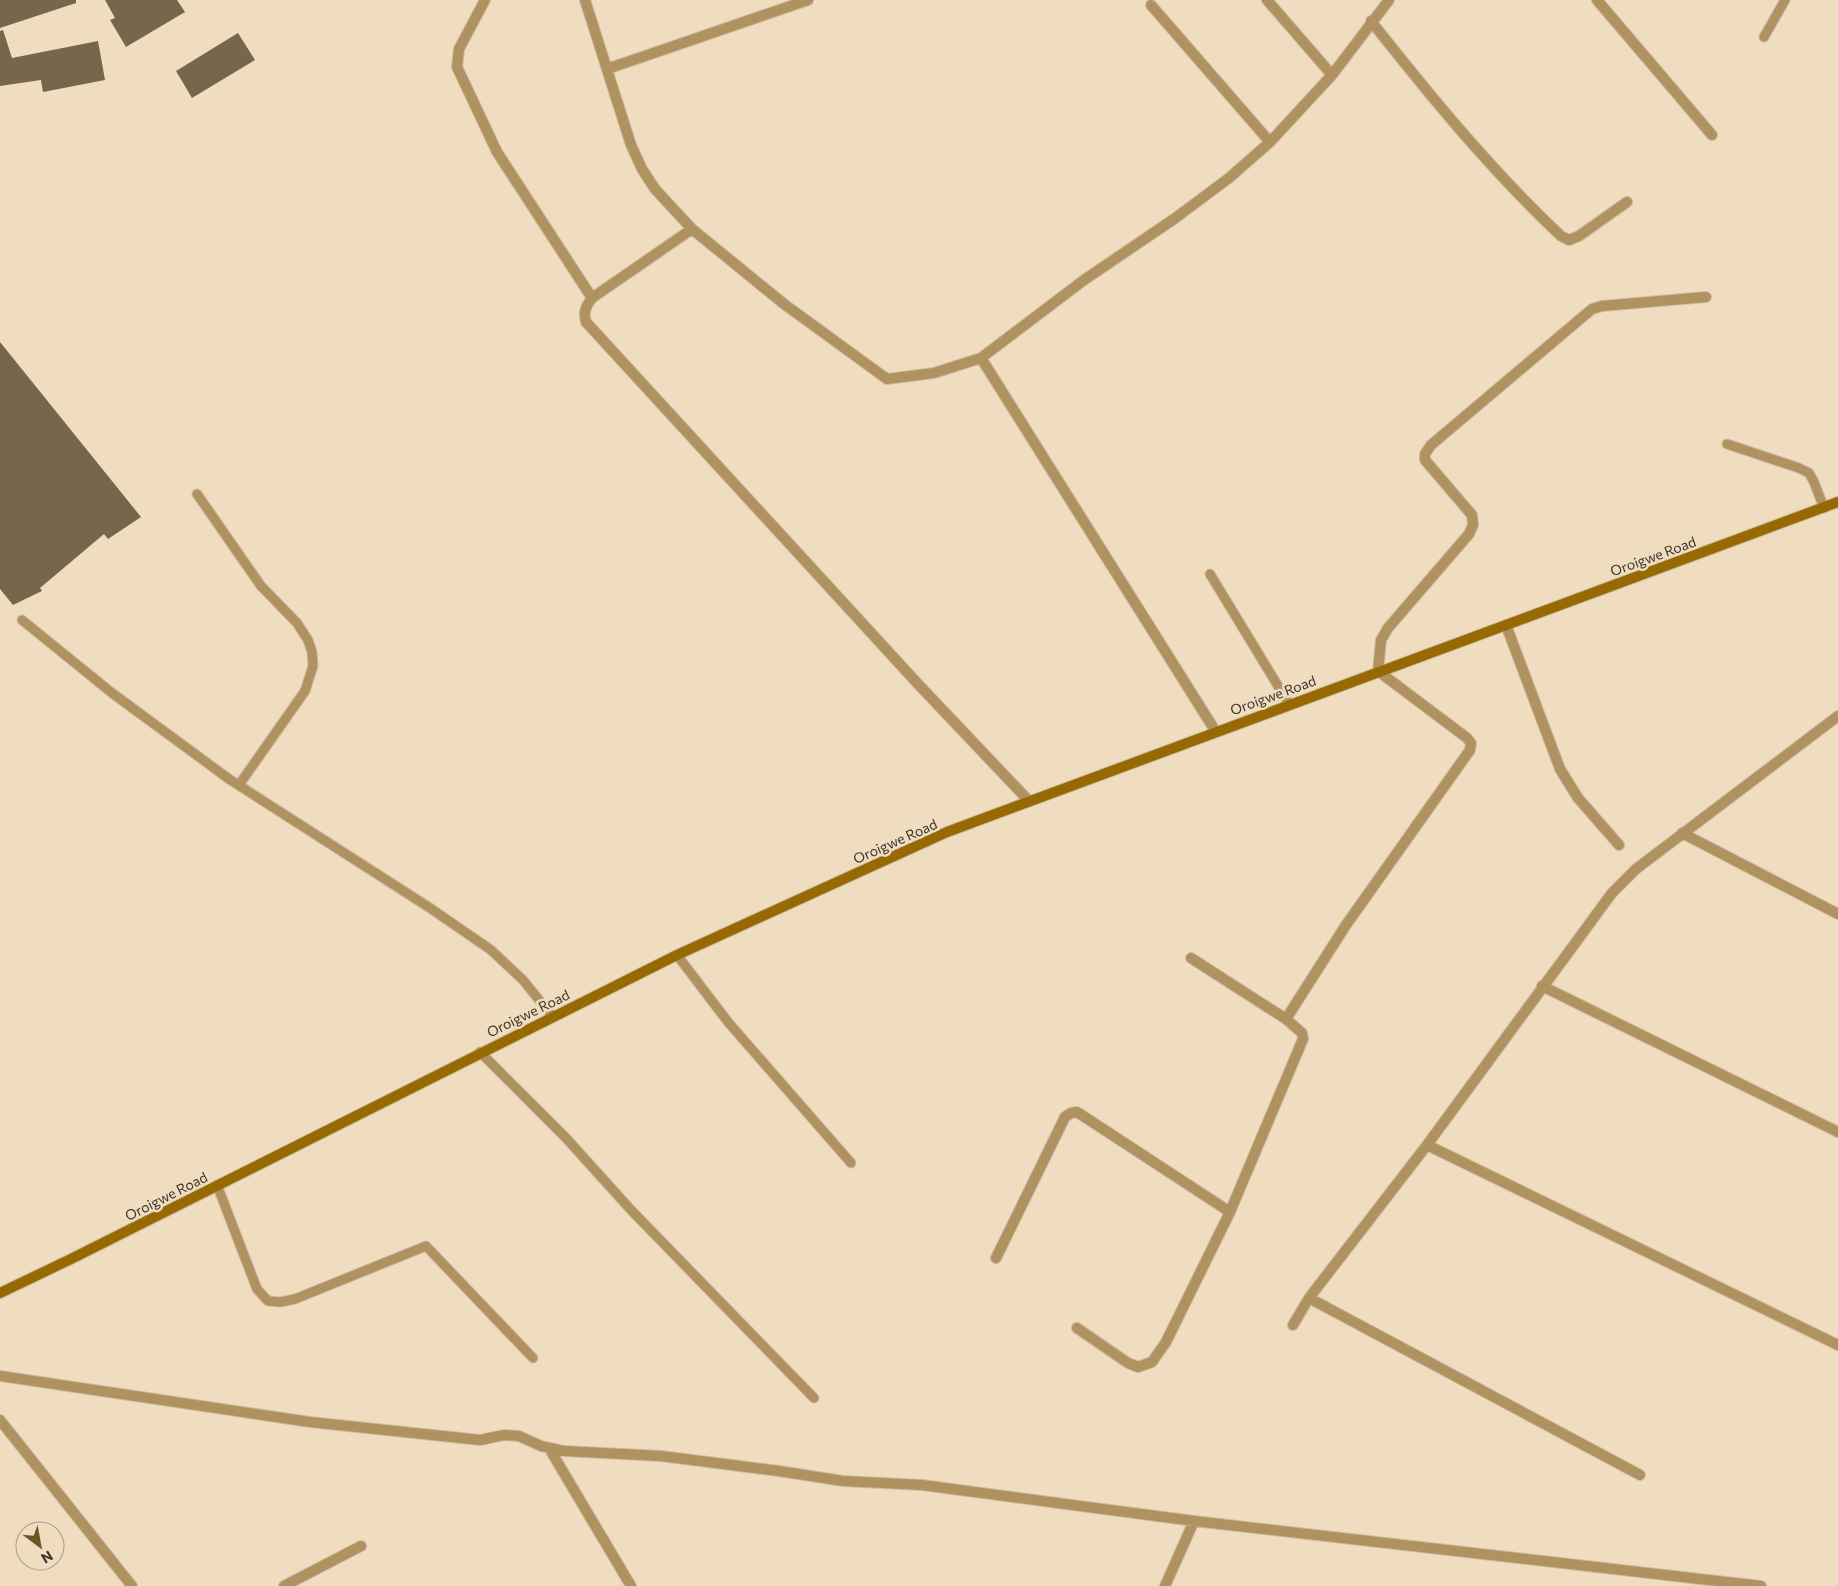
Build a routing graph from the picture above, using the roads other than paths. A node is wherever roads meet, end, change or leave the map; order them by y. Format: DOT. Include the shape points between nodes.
graph roads {
  1 [pos="486,0"];
  2 [pos="585,0"];
  3 [pos="808,0"];
  4 [pos="1266,0"];
  5 [pos="1389,0"];
  6 [pos="1597,0"];
  7 [pos="1785,0"];
  8 [pos="1151,6"];
  9 [pos="1371,21"];
  10 [pos="1764,37"];
  11 [pos="607,69"];
  12 [pos="1332,75"];
  13 [pos="1712,135"];
  14 [pos="1270,142"];
  15 [pos="1627,202"];
  16 [pos="692,229"];
  17 [pos="1706,297"];
  18 [pos="592,298"];
  19 [pos="981,358"];
  20 [pos="1727,444"];
  21 [pos="197,494"];
  22 [pos="1838,502"];
  23 [pos="1824,508"];
  24 [pos="1210,574"];
  25 [pos="22,620"];
  26 [pos="1506,625"];
  27 [pos="1378,671"];
  28 [pos="1289,704"];
  29 [pos="1838,716"];
  30 [pos="1216,732"];
  31 [pos="239,785"];
  32 [pos="1029,801"];
  33 [pos="1682,834"];
  34 [pos="1619,845"];
  35 [pos="1838,914"];
  36 [pos="677,955"];
  37 [pos="1191,958"];
  38 [pos="1542,986"];
  39 [pos="552,1016"];
  40 [pos="1286,1019"];
  41 [pos="480,1052"];
  42 [pos="1838,1132"];
  43 [pos="1427,1145"];
  44 [pos="850,1162"];
  45 [pos="217,1185"];
  46 [pos="1230,1212"];
  47 [pos="996,1258"];
  48 [pos="0,1293"];
  49 [pos="1309,1298"];
  50 [pos="1293,1325"];
  51 [pos="1076,1328"];
  52 [pos="1838,1345"];
  53 [pos="533,1358"];
  54 [pos="0,1376"];
  55 [pos="814,1398"];
  56 [pos="0,1420"];
  57 [pos="549,1448"];
  58 [pos="1640,1475"];
  59 [pos="1194,1521"];
  60 [pos="361,1546"];
  61 [pos="132,1586"];
  62 [pos="284,1586"];
  63 [pos="631,1586"];
  64 [pos="1165,1586"];
  65 [pos="1760,1586"];
  1 -- 18 [label="street" via="459,49 457,67 497,152"];
  2 -- 11 [label="street"];
  3 -- 11 [label="street"];
  4 -- 12 [label="street"];
  5 -- 9 [label="street"];
  6 -- 13 [label="street"];
  7 -- 10 [label="lane"];
  8 -- 14 [label="street"];
  9 -- 12 [label="street"];
  9 -- 15 [label="street" via="1479,153 1561,236 1569,240 1579,236"];
  11 -- 16 [label="street" via="642,169 671,209"];
  12 -- 14 [label="street"];
  14 -- 19 [label="street" via="1229,178 1084,280"];
  16 -- 18 [label="street"];
  16 -- 19 [label="street" via="784,304 887,379 934,373"];
  17 -- 27 [label="street" via="1592,309 1431,445 1425,460 1472,515 1473,525 1469,534 1388,628 1381,640"];
  18 -- 32 [label="street" via="584,314 598,337"];
  19 -- 30 [label="street"];
  20 -- 23 [label="lane" via="1808,473"];
  21 -- 31 [label="lane" via="261,586 298,623 312,652 313,666 304,691"];
  22 -- 23 [label="street, Oroigwe Road"];
  23 -- 26 [label="street, Oroigwe Road"];
  24 -- 28 [label="lane"];
  25 -- 31 [label="lane" via="112,693"];
  26 -- 27 [label="street, Oroigwe Road"];
  26 -- 34 [label="street" via="1560,769 1578,798"];
  27 -- 28 [label="street, Oroigwe Road"];
  27 -- 40 [label="street" via="1467,738 1470,750 1346,925"];
  28 -- 30 [label="street, Oroigwe Road"];
  29 -- 33 [label="street"];
  30 -- 32 [label="street, Oroigwe Road"];
  31 -- 39 [label="lane" via="491,950 523,980"];
  32 -- 36 [label="street, Oroigwe Road" via="947,832"];
  33 -- 35 [label="street"];
  33 -- 38 [label="street" via="1636,869 1612,893"];
  36 -- 39 [label="street, Oroigwe Road"];
  36 -- 44 [label="lane" via="728,1022"];
  37 -- 40 [label="street"];
  38 -- 42 [label="street"];
  38 -- 43 [label="street"];
  39 -- 41 [label="street, Oroigwe Road"];
  40 -- 46 [label="street" via="1302,1032 1303,1039"];
  41 -- 45 [label="street, Oroigwe Road"];
  41 -- 55 [label="lane"];
  43 -- 49 [label="street"];
  43 -- 52 [label="street"];
  45 -- 48 [label="street, Oroigwe Road"];
  45 -- 53 [label="lane" via="257,1289 268,1301 295,1299 426,1246"];
  46 -- 47 [label="street" via="1077,1112 1071,1112 1065,1117"];
  46 -- 51 [label="street" via="1166,1342 1152,1362 1138,1367"];
  49 -- 50 [label="street"];
  49 -- 58 [label="street"];
  54 -- 57 [label="street" via="320,1423 480,1440 504,1435 519,1436"];
  56 -- 61 [label="street"];
  57 -- 59 [label="street" via="661,1456 843,1481 922,1485"];
  57 -- 63 [label="street"];
  59 -- 64 [label="street"];
  59 -- 65 [label="street"];
  60 -- 62 [label="street"];
}
